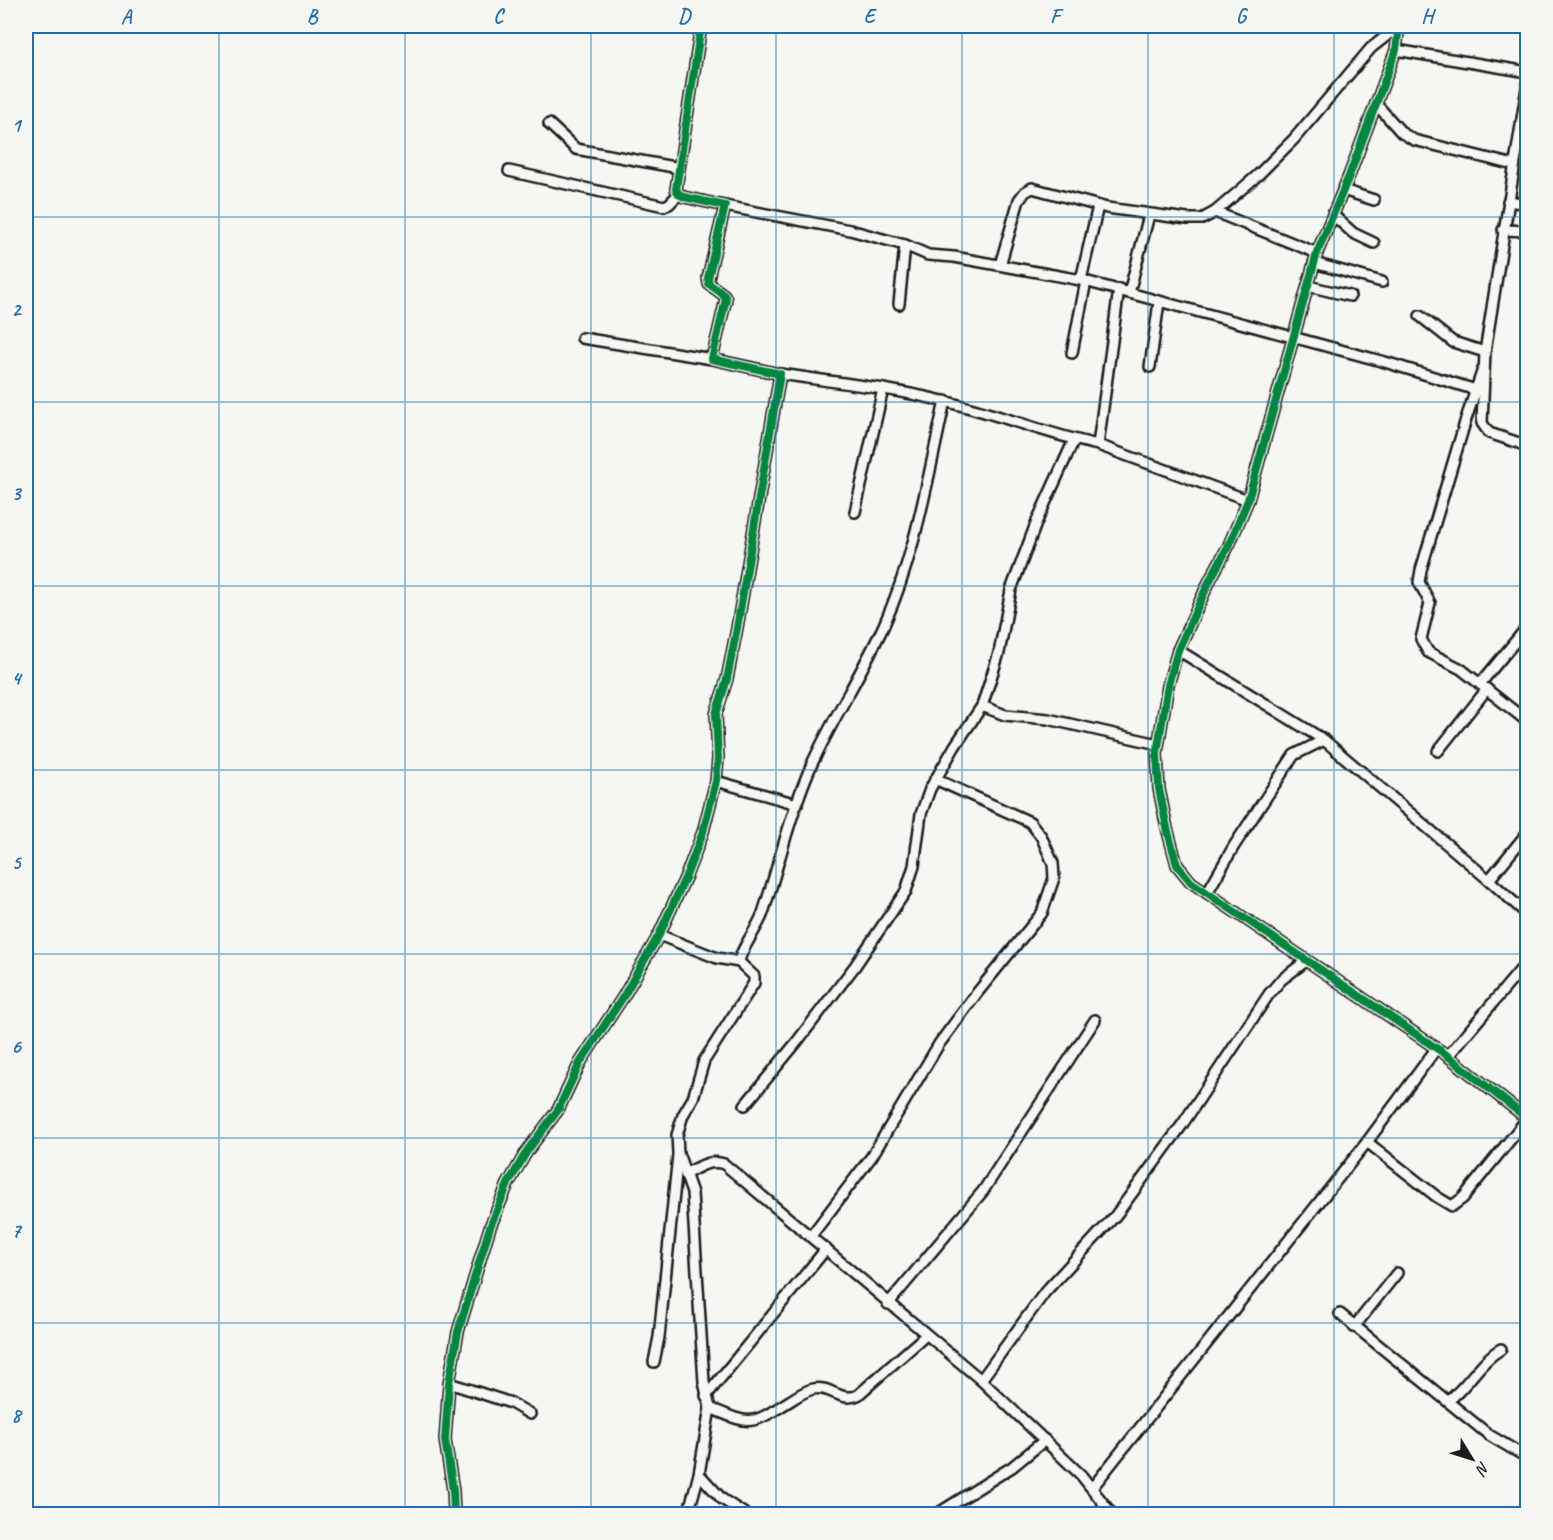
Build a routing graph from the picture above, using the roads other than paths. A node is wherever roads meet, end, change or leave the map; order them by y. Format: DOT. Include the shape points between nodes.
graph roads {
  1 [pos="701,26"];
  2 [pos="1399,26"];
  3 [pos="1396,50"];
  4 [pos="1527,72"];
  5 [pos="1527,81"];
  6 [pos="1376,104"];
  7 [pos="549,123"];
  8 [pos="1514,165"];
  9 [pos="679,168"];
  10 [pos="509,171"];
  11 [pos="1343,190"];
  12 [pos="679,194"];
  13 [pos="1374,200"];
  14 [pos="1508,201"];
  15 [pos="1527,204"];
  16 [pos="725,206"];
  17 [pos="1098,206"];
  18 [pos="1215,212"];
  19 [pos="1149,215"];
  20 [pos="1333,215"];
  21 [pos="1503,230"];
  22 [pos="1527,231"];
  23 [pos="1374,243"];
  24 [pos="905,245"];
  25 [pos="1315,258"];
  26 [pos="1000,265"];
  27 [pos="1084,281"];
  28 [pos="1382,282"];
  29 [pos="1308,286"];
  30 [pos="1119,289"];
  31 [pos="1129,292"];
  32 [pos="1350,296"];
  33 [pos="1159,302"];
  34 [pos="899,304"];
  35 [pos="1420,316"];
  36 [pos="1293,337"];
  37 [pos="582,338"];
  38 [pos="1485,352"];
  39 [pos="1072,353"];
  40 [pos="712,359"];
  41 [pos="1150,367"];
  42 [pos="1484,369"];
  43 [pos="780,375"];
  44 [pos="883,389"];
  45 [pos="1476,390"];
  46 [pos="945,401"];
  47 [pos="1074,440"];
  48 [pos="1098,445"];
  49 [pos="1527,448"];
  50 [pos="1248,500"];
  51 [pos="855,512"];
  52 [pos="1527,626"];
  53 [pos="1178,650"];
  54 [pos="1484,687"];
  55 [pos="982,706"];
  56 [pos="1527,722"];
  57 [pos="1323,740"];
  58 [pos="1158,744"];
  59 [pos="1438,752"];
  60 [pos="935,779"];
  61 [pos="716,782"];
  62 [pos="797,804"];
  63 [pos="1527,832"];
  64 [pos="1489,880"];
  65 [pos="1207,893"];
  66 [pos="1527,915"];
  67 [pos="659,935"];
  68 [pos="1306,961"];
  69 [pos="1527,961"];
  70 [pos="739,962"];
  71 [pos="1095,1020"];
  72 [pos="1436,1048"];
  73 [pos="1448,1056"];
  74 [pos="745,1105"];
  75 [pos="1527,1119"];
  76 [pos="1367,1142"];
  77 [pos="678,1153"];
  78 [pos="687,1173"];
  79 [pos="811,1236"];
  80 [pos="826,1249"];
  81 [pos="1397,1273"];
  82 [pos="888,1304"];
  83 [pos="1340,1314"];
  84 [pos="1354,1327"];
  85 [pos="926,1335"];
  86 [pos="1501,1349"];
  87 [pos="654,1362"];
  88 [pos="981,1380"];
  89 [pos="449,1383"];
  90 [pos="706,1396"];
  91 [pos="1448,1401"];
  92 [pos="710,1408"];
  93 [pos="530,1414"];
  94 [pos="1045,1440"];
  95 [pos="1527,1458"];
  96 [pos="699,1474"];
  97 [pos="1092,1488"];
  98 [pos="454,1515"];
  99 [pos="688,1515"];
  100 [pos="745,1515"];
  101 [pos="937,1515"];
  102 [pos="1112,1515"];
  1 -- 9 [label="street"];
  2 -- 3 [label="street"];
  2 -- 18 [label="street" via="1371,48 1294,139"];
  3 -- 4 [label="street"];
  3 -- 6 [label="street"];
  5 -- 8 [label="street"];
  6 -- 8 [label="street" via="1402,133 1414,140"];
  6 -- 11 [label="street"];
  7 -- 9 [label="street" via="576,149"];
  8 -- 14 [label="street"];
  9 -- 12 [label="street"];
  10 -- 12 [label="street" via="664,207"];
  11 -- 13 [label="street"];
  11 -- 20 [label="street"];
  12 -- 16 [label="street"];
  14 -- 15 [label="street"];
  14 -- 21 [label="street"];
  16 -- 24 [label="street" via="850,230"];
  16 -- 40 [label="street" via="708,278 709,284 726,299"];
  17 -- 19 [label="street"];
  17 -- 26 [label="street" via="1032,188 1025,192 1019,200"];
  17 -- 27 [label="street"];
  18 -- 19 [label="street" via="1202,219"];
  18 -- 25 [label="street"];
  19 -- 31 [label="street"];
  20 -- 23 [label="street" via="1353,233"];
  20 -- 25 [label="street"];
  21 -- 22 [label="street"];
  21 -- 38 [label="street"];
  24 -- 26 [label="street" via="928,255"];
  24 -- 34 [label="street"];
  25 -- 28 [label="street"];
  25 -- 29 [label="street"];
  26 -- 27 [label="street"];
  27 -- 30 [label="street"];
  27 -- 39 [label="street"];
  29 -- 32 [label="street"];
  29 -- 36 [label="street"];
  30 -- 31 [label="street"];
  30 -- 48 [label="street"];
  31 -- 33 [label="street"];
  33 -- 36 [label="street"];
  33 -- 41 [label="street"];
  35 -- 38 [label="street" via="1453,342"];
  36 -- 45 [label="street"];
  36 -- 50 [label="street"];
  37 -- 40 [label="street"];
  38 -- 42 [label="street"];
  40 -- 43 [label="street"];
  42 -- 45 [label="street"];
  42 -- 49 [label="street" via="1482,423 1489,433"];
  43 -- 44 [label="street"];
  43 -- 61 [label="street" via="738,628 716,714"];
  44 -- 46 [label="street"];
  44 -- 51 [label="street"];
  45 -- 54 [label="street" via="1419,582 1430,603 1421,634 1423,645"];
  46 -- 47 [label="street"];
  46 -- 62 [label="street" via="915,538 884,624 811,767"];
  47 -- 48 [label="street"];
  47 -- 55 [label="street" via="1037,520 1011,590 999,653"];
  48 -- 50 [label="street"];
  50 -- 53 [label="street"];
  52 -- 54 [label="street"];
  53 -- 57 [label="street"];
  53 -- 58 [label="street"];
  54 -- 56 [label="street"];
  54 -- 59 [label="street"];
  55 -- 58 [label="street" via="1005,715 1048,719"];
  55 -- 60 [label="street"];
  57 -- 64 [label="street"];
  57 -- 65 [label="street" via="1294,755 1233,846"];
  58 -- 65 [label="street" via="1159,789 1177,865"];
  60 -- 74 [label="street" via="921,814 914,866 906,891 855,966"];
  60 -- 79 [label="street" via="1030,822 1053,863 1054,878 1041,913 939,1044 873,1156"];
  61 -- 62 [label="street"];
  61 -- 67 [label="street" via="703,832"];
  62 -- 70 [label="street" via="762,916"];
  63 -- 64 [label="street"];
  64 -- 66 [label="street"];
  65 -- 68 [label="street"];
  67 -- 70 [label="street" via="717,958"];
  67 -- 89 [label="street" via="580,1063 558,1110 508,1184 490,1227 458,1332"];
  68 -- 72 [label="street"];
  68 -- 88 [label="street" via="1269,994 1182,1125 1116,1215 1045,1292"];
  69 -- 73 [label="street"];
  70 -- 77 [label="street" via="754,976 754,983 704,1061 677,1135"];
  71 -- 82 [label="street" via="983,1191"];
  72 -- 73 [label="street"];
  72 -- 76 [label="street"];
  73 -- 75 [label="street"];
  75 -- 76 [label="street" via="1463,1198 1452,1206"];
  76 -- 97 [label="street"];
  77 -- 78 [label="street"];
  77 -- 87 [label="street"];
  78 -- 79 [label="street" via="707,1163 724,1164"];
  78 -- 90 [label="street" via="692,1193"];
  79 -- 80 [label="street"];
  80 -- 82 [label="street"];
  80 -- 90 [label="street"];
  81 -- 84 [label="street"];
  82 -- 85 [label="street"];
  83 -- 84 [label="street"];
  84 -- 91 [label="street"];
  85 -- 88 [label="street"];
  85 -- 92 [label="street" via="850,1399 816,1388 751,1421"];
  86 -- 91 [label="street"];
  88 -- 94 [label="street"];
  89 -- 93 [label="street" via="511,1403"];
  89 -- 98 [label="street" via="445,1440"];
  90 -- 92 [label="street"];
  91 -- 95 [label="street"];
  92 -- 96 [label="street"];
  94 -- 97 [label="street"];
  94 -- 101 [label="street" via="1012,1467"];
  96 -- 99 [label="street"];
  96 -- 100 [label="street" via="722,1499"];
  97 -- 102 [label="street"];
}
